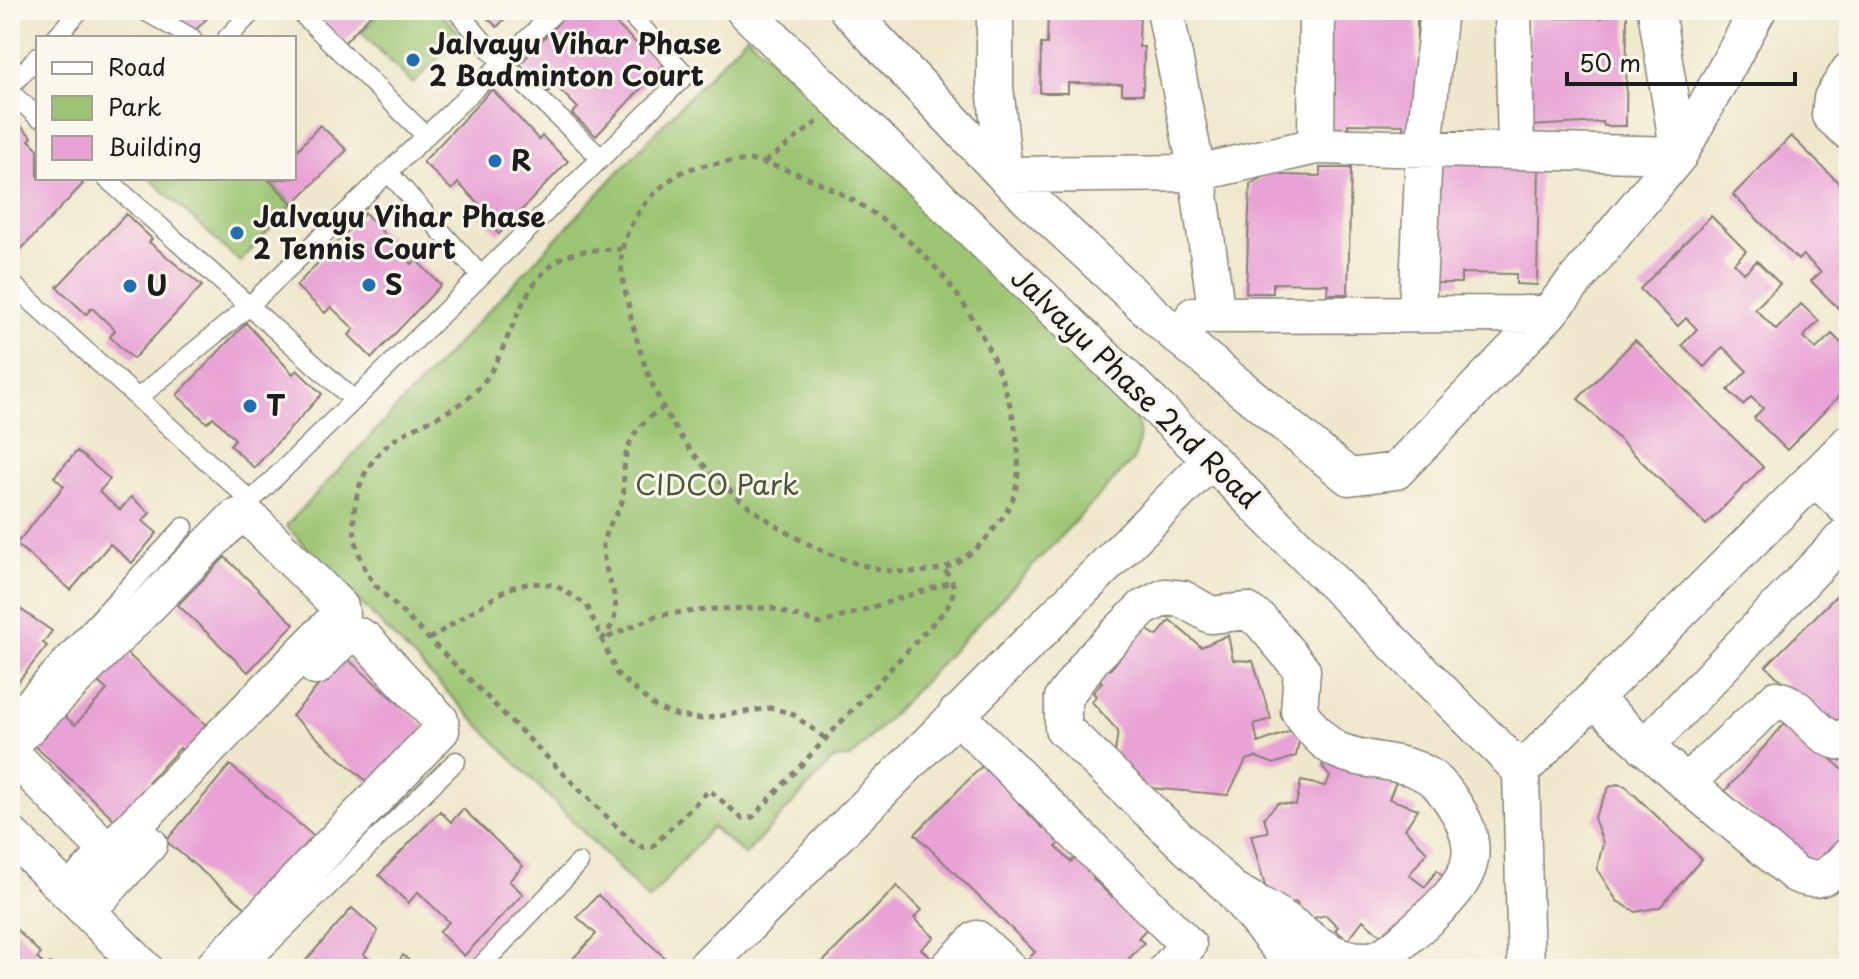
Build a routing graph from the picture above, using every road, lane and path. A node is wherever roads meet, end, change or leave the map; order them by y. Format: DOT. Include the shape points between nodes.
graph roads {
  1 [pos="80,10"];
  2 [pos="143,10"];
  3 [pos="254,10"];
  4 [pos="298,10"];
  5 [pos="456,10"];
  6 [pos="557,10"];
  7 [pos="626,10"];
  8 [pos="848,10"];
  9 [pos="995,10"];
  10 [pos="1165,10"];
  11 [pos="1317,10"];
  12 [pos="1439,10"];
  13 [pos="1513,10"];
  14 [pos="1656,10"];
  15 [pos="1758,10"];
  16 [pos="753,13"];
  17 [pos="57,36"];
  18 [pos="188,36"];
  19 [pos="229,36"];
  20 [pos="36,58"];
  21 [pos="502,63"];
  22 [pos="1849,71"];
  23 [pos="10,90"];
  24 [pos="838,102"];
  25 [pos="36,115"];
  26 [pos="1849,132"];
  27 [pos="426,136"];
  28 [pos="1316,146"];
  29 [pos="1424,147"];
  30 [pos="1516,151"];
  31 [pos="1679,155"];
  32 [pos="601,158"];
  33 [pos="764,163"];
  34 [pos="388,172"];
  35 [pos="1197,173"];
  36 [pos="1004,175"];
  37 [pos="108,180"];
  38 [pos="622,249"];
  39 [pos="481,276"];
  40 [pos="10,282"];
  41 [pos="249,306"];
  42 [pos="1417,314"];
  43 [pos="1548,314"];
  44 [pos="1154,315"];
  45 [pos="1217,315"];
  46 [pos="138,398"];
  47 [pos="354,400"];
  48 [pos="664,407"];
  49 [pos="1211,460"];
  50 [pos="1837,462"];
  51 [pos="1849,510"];
  52 [pos="184,527"];
  53 [pos="1849,532"];
  54 [pos="943,568"];
  55 [pos="954,581"];
  56 [pos="429,639"];
  57 [pos="602,640"];
  58 [pos="1593,699"];
  59 [pos="956,714"];
  60 [pos="10,715"];
  61 [pos="1849,735"];
  62 [pos="825,738"];
  63 [pos="10,745"];
  64 [pos="1645,747"];
  65 [pos="10,752"];
  66 [pos="456,761"];
  67 [pos="1521,771"];
  68 [pos="1686,783"];
  69 [pos="10,834"];
  70 [pos="108,851"];
  71 [pos="1849,856"];
  72 [pos="579,863"];
  73 [pos="1231,889"];
  74 [pos="78,902"];
  75 [pos="145,969"];
  76 [pos="212,969"];
  77 [pos="244,969"];
  78 [pos="478,969"];
  79 [pos="704,969"];
  80 [pos="947,969"];
  81 [pos="1009,969"];
  82 [pos="1167,969"];
  83 [pos="1297,969"];
  84 [pos="1526,969"];
  1 -- 17 [label="lane"];
  2 -- 18 [label="lane"];
  3 -- 19 [label="lane"];
  4 -- 27 [label="lane"];
  5 -- 21 [label="lane"];
  6 -- 21 [label="lane"];
  7 -- 32 [label="lane" via="686,75"];
  8 -- 36 [label="street"];
  9 -- 36 [label="street" via="995,86"];
  10 -- 35 [label="street"];
  11 -- 28 [label="street"];
  12 -- 29 [label="street"];
  13 -- 30 [label="street"];
  14 -- 31 [label="street"];
  15 -- 31 [label="street"];
  16 -- 24 [label="street, Jalvayu Phase 2nd Road"];
  20 -- 23 [label="lane"];
  21 -- 27 [label="lane"];
  21 -- 32 [label="lane"];
  22 -- 26 [label="street" via="1832,98 1830,115"];
  23 -- 25 [label="lane"];
  24 -- 33 [label="path"];
  24 -- 49 [label="street, Jalvayu Phase 2nd Road"];
  27 -- 34 [label="lane"];
  28 -- 29 [label="street"];
  28 -- 35 [label="street"];
  29 -- 30 [label="street"];
  29 -- 42 [label="street"];
  30 -- 31 [label="street"];
  31 -- 43 [label="street"];
  32 -- 39 [label="lane"];
  33 -- 38 [label="path" via="749,160 685,170 638,214"];
  33 -- 54 [label="path" via="832,188 888,223 936,269 960,301 1003,383 1018,447 1015,491 1007,512 980,547"];
  34 -- 39 [label="lane"];
  34 -- 41 [label="lane"];
  35 -- 36 [label="street"];
  35 -- 45 [label="street"];
  36 -- 44 [label="street"];
  37 -- 41 [label="lane"];
  38 -- 48 [label="path" via="622,276 642,364"];
  38 -- 56 [label="path" via="558,260 535,283 481,386 456,408 390,443 358,490 353,524 363,568"];
  39 -- 47 [label="lane"];
  40 -- 46 [label="lane"];
  41 -- 46 [label="lane"];
  41 -- 47 [label="lane"];
  42 -- 43 [label="street"];
  42 -- 45 [label="street"];
  43 -- 44 [label="street" via="1396,471 1349,477"];
  44 -- 45 [label="street"];
  46 -- 47 [label="lane" via="251,501"];
  48 -- 54 [label="path" via="716,479 769,522 830,554 897,572"];
  48 -- 57 [label="path" via="635,429 628,444 621,504 603,547 615,589 615,612"];
  49 -- 59 [label="street"];
  49 -- 67 [label="street, Jalvayu Phase 2nd Road"];
  50 -- 51 [label="street"];
  50 -- 58 [label="street"];
  52 -- 60 [label="lane"];
  53 -- 64 [label="street"];
  54 -- 55 [label="path"];
  55 -- 57 [label="path" via="820,624 771,608 715,609 658,615"];
  55 -- 62 [label="path" via="947,608"];
  56 -- 57 [label="path" via="509,588 531,583 555,585 575,595 595,618"];
  56 -- 62 [label="path" via="629,839 644,848 660,841 709,790 742,818 753,817"];
  57 -- 62 [label="path" via="617,674 656,708 702,719 770,708 791,713"];
  58 -- 64 [label="street"];
  58 -- 67 [label="street"];
  59 -- 79 [label="street"];
  59 -- 82 [label="street" via="1188,945"];
  61 -- 68 [label="street" via="1842,742 1830,740 1788,701 1776,699"];
  63 -- 70 [label="street" via="235,518 244,515 252,520 336,602 341,613"];
  64 -- 68 [label="street"];
  65 -- 70 [label="street"];
  66 -- 77 [label="lane"];
  67 -- 84 [label="street"];
  68 -- 71 [label="street" via="1809,881 1826,878"];
  69 -- 74 [label="street"];
  70 -- 74 [label="street"];
  72 -- 78 [label="lane"];
  73 -- 73 [label="street" via="1330,954 1370,960 1391,951 1453,896 1468,875 1470,843 1457,808 1422,770 1335,749 1307,722 1299,711 1302,670 1261,621 1247,611 1211,615 1183,599 1165,597 1143,608 1092,659 1063,698 1063,728"];
  73 -- 83 [label="street"];
  74 -- 75 [label="street"];
  74 -- 76 [label="street" via="342,640 357,635 440,720 441,730"];
  80 -- 81 [label="street" via="977,939"];
}
